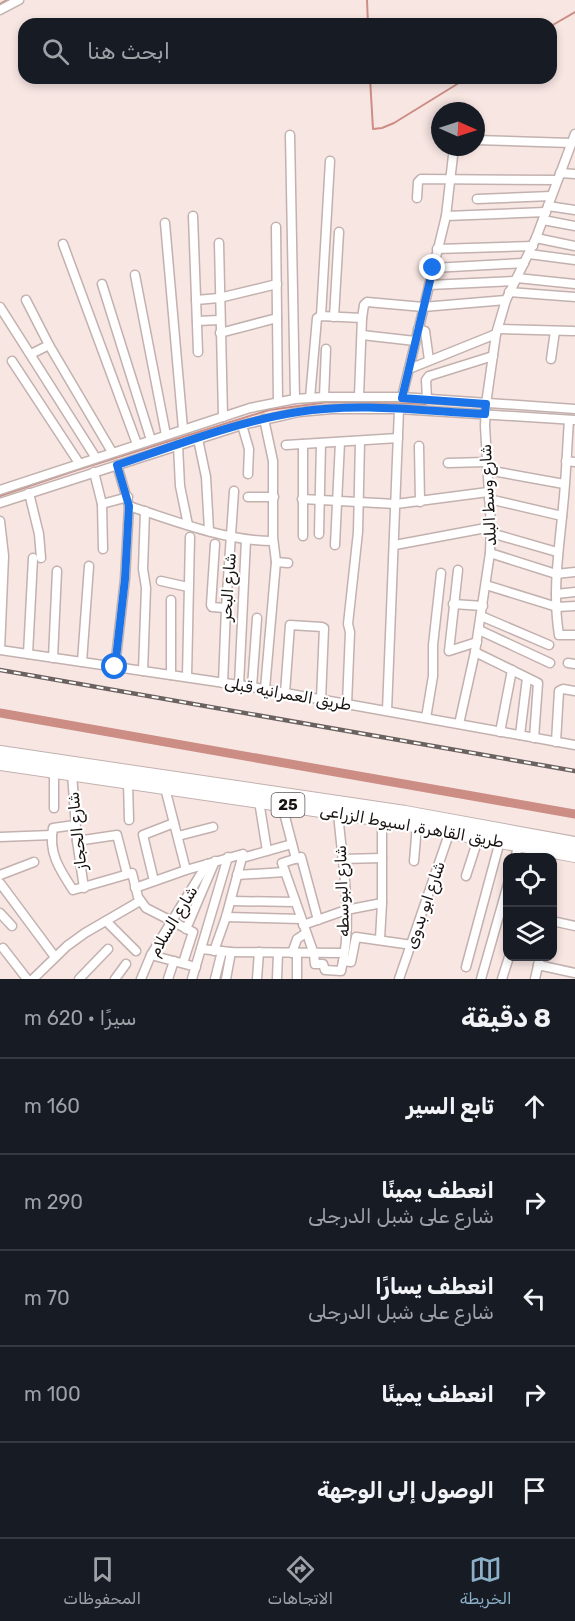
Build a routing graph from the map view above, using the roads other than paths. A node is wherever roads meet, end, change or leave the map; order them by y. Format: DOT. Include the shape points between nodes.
graph roads {
  1 [pos="19,0"];
  2 [pos="0,10"];
  3 [pos="290,135"];
  4 [pos="485,140"];
  5 [pos="573,143"];
  6 [pos="453,156"];
  7 [pos="330,161"];
  8 [pos="575,174"];
  9 [pos="558,177"];
  10 [pos="450,179"];
  11 [pos="551,196"];
  12 [pos="417,198"];
  13 [pos="477,199"];
  14 [pos="575,210"];
  15 [pos="546,213"];
  16 [pos="193,216"];
  17 [pos="446,216"];
  18 [pos="165,223"];
  19 [pos="575,226"];
  20 [pos="276,227"];
  21 [pos="339,232"];
  22 [pos="219,243"];
  23 [pos="63,244"];
  24 [pos="533,246"];
  25 [pos="575,246"];
  26 [pos="437,249"];
  27 [pos="575,260"];
  28 [pos="524,263"];
  29 [pos="433,268"];
  30 [pos="135,275"];
  31 [pos="516,279"];
  32 [pos="102,284"];
  33 [pos="277,284"];
  34 [pos="575,284"];
  35 [pos="429,285"];
  36 [pos="507,296"];
  37 [pos="575,297"];
  38 [pos="219,298"];
  39 [pos="26,300"];
  40 [pos="196,300"];
  41 [pos="0,307"];
  42 [pos="423,307"];
  43 [pos="334,317"];
  44 [pos="277,318"];
  45 [pos="319,318"];
  46 [pos="362,318"];
  47 [pos="220,320"];
  48 [pos="197,321"];
  49 [pos="418,329"];
  50 [pos="497,331"];
  51 [pos="555,331"];
  52 [pos="569,331"];
  53 [pos="220,333"];
  54 [pos="362,335"];
  55 [pos="415,341"];
  56 [pos="49,345"];
  57 [pos="326,349"];
  58 [pos="198,352"];
  59 [pos="31,354"];
  60 [pos="493,356"];
  61 [pos="551,359"];
  62 [pos="429,360"];
  63 [pos="12,361"];
  64 [pos="409,369"];
  65 [pos="359,396"];
  66 [pos="324,397"];
  67 [pos="310,398"];
  68 [pos="402,398"];
  69 [pos="295,399"];
  70 [pos="427,399"];
  71 [pos="278,402"];
  72 [pos="486,404"];
  73 [pos="399,409"];
  74 [pos="575,409"];
  75 [pos="485,414"];
  76 [pos="223,417"];
  77 [pos="264,419"];
  78 [pos="572,420"];
  79 [pos="242,425"];
  80 [pos="183,429"];
  81 [pos="166,435"];
  82 [pos="398,438"];
  83 [pos="198,439"];
  84 [pos="151,440"];
  85 [pos="360,441"];
  86 [pos="340,442"];
  87 [pos="321,443"];
  88 [pos="138,444"];
  89 [pos="303,444"];
  90 [pos="178,445"];
  91 [pos="286,446"];
  92 [pos="419,446"];
  93 [pos="112,452"];
  94 [pos="96,458"];
  95 [pos="570,461"];
  96 [pos="79,463"];
  97 [pos="448,463"];
  98 [pos="117,465"];
  99 [pos="487,466"];
  100 [pos="93,472"];
  101 [pos="248,474"];
  102 [pos="564,484"];
  103 [pos="0,490"];
  104 [pos="234,491"];
  105 [pos="29,493"];
  106 [pos="489,496"];
  107 [pos="248,497"];
  108 [pos="274,497"];
  109 [pos="302,499"];
  110 [pos="320,501"];
  111 [pos="0,502"];
  112 [pos="128,502"];
  113 [pos="337,502"];
  114 [pos="420,502"];
  115 [pos="358,503"];
  116 [pos="575,503"];
  117 [pos="102,504"];
  118 [pos="396,504"];
  119 [pos="563,504"];
  120 [pos="144,511"];
  121 [pos="562,516"];
  122 [pos="0,521"];
  123 [pos="188,525"];
  124 [pos="209,530"];
  125 [pos="491,530"];
  126 [pos="319,534"];
  127 [pos="232,536"];
  128 [pos="303,536"];
  129 [pos="190,537"];
  130 [pos="246,540"];
  131 [pos="273,542"];
  132 [pos="215,544"];
  133 [pos="335,545"];
  134 [pos="395,545"];
  135 [pos="103,549"];
  136 [pos="557,552"];
  137 [pos="490,553"];
  138 [pos="276,562"];
  139 [pos="288,563"];
  140 [pos="89,566"];
  141 [pos="458,570"];
  142 [pos="57,571"];
  143 [pos="575,572"];
  144 [pos="441,573"];
  145 [pos="556,574"];
  146 [pos="161,580"];
  147 [pos="486,585"];
  148 [pos="188,586"];
  149 [pos="575,592"];
  150 [pos="556,594"];
  151 [pos="171,600"];
  152 [pos="453,604"];
  153 [pos="483,606"];
  154 [pos="575,606"];
  155 [pos="557,607"];
  156 [pos="226,608"];
  157 [pos="481,616"];
  158 [pos="257,618"];
  159 [pos="479,630"];
  160 [pos="575,635"];
  161 [pos="477,642"];
  162 [pos="549,645"];
  163 [pos="0,650"];
  164 [pos="475,652"];
  165 [pos="28,654"];
  166 [pos="52,658"];
  167 [pos="82,662"];
  168 [pos="550,663"];
  169 [pos="115,667"];
  170 [pos="512,670"];
  171 [pos="143,671"];
  172 [pos="171,675"];
  173 [pos="187,677"];
  174 [pos="527,678"];
  175 [pos="223,683"];
  176 [pos="239,685"];
  177 [pos="252,687"];
  178 [pos="266,689"];
  179 [pos="575,691"];
  180 [pos="285,693"];
  181 [pos="321,700"];
  182 [pos="346,704"];
  183 [pos="387,711"];
  184 [pos="426,718"];
  185 [pos="459,724"];
  186 [pos="500,732"];
  187 [pos="520,735"];
  188 [pos="534,738"];
  189 [pos="556,742"];
  190 [pos="575,745"];
  191 [pos="0,753"];
  192 [pos="0,764"];
  193 [pos="54,772"];
  194 [pos="72,774"];
  195 [pos="128,782"];
  196 [pos="175,786"];
  197 [pos="259,801"];
  198 [pos="282,805"];
  199 [pos="54,808"];
  200 [pos="338,812"];
  201 [pos="382,819"];
  202 [pos="129,820"];
  203 [pos="174,824"];
  204 [pos="75,825"];
  205 [pos="417,825"];
  206 [pos="213,827"];
  207 [pos="450,831"];
  208 [pos="52,832"];
  209 [pos="178,836"];
  210 [pos="478,836"];
  211 [pos="0,837"];
  212 [pos="77,841"];
  213 [pos="500,841"];
  214 [pos="292,844"];
  215 [pos="575,844"];
  216 [pos="267,851"];
  217 [pos="517,851"];
  218 [pos="575,855"];
  219 [pos="228,857"];
  220 [pos="242,858"];
  221 [pos="382,858"];
  222 [pos="296,859"];
  223 [pos="342,859"];
  224 [pos="414,861"];
  225 [pos="34,862"];
  226 [pos="211,862"];
  227 [pos="283,867"];
  228 [pos="186,870"];
  229 [pos="129,873"];
  230 [pos="0,875"];
  231 [pos="237,875"];
  232 [pos="466,876"];
  233 [pos="154,881"];
  234 [pos="0,883"];
  235 [pos="84,888"];
  236 [pos="135,888"];
  237 [pos="503,899"];
  238 [pos="140,901"];
  239 [pos="231,901"];
  240 [pos="295,902"];
  241 [pos="382,903"];
  242 [pos="346,910"];
  243 [pos="0,913"];
  244 [pos="226,917"];
  245 [pos="318,920"];
  246 [pos="106,921"];
  247 [pos="171,921"];
  248 [pos="557,922"];
  249 [pos="12,926"];
  250 [pos="303,926"];
  251 [pos="575,926"];
  252 [pos="189,931"];
  253 [pos="380,939"];
  254 [pos="412,945"];
  255 [pos="3,948"];
  256 [pos="108,949"];
  257 [pos="201,949"];
  258 [pos="136,951"];
  259 [pos="222,952"];
  260 [pos="259,952"];
  261 [pos="278,953"];
  262 [pos="294,953"];
  263 [pos="314,954"];
  264 [pos="151,955"];
  265 [pos="55,957"];
  266 [pos="342,961"];
  267 [pos="507,961"];
  268 [pos="539,961"];
  269 [pos="179,962"];
  270 [pos="126,964"];
  271 [pos="196,967"];
  272 [pos="466,967"];
  273 [pos="575,973"];
  274 [pos="27,979"];
  275 [pos="33,979"];
  276 [pos="80,979"];
  277 [pos="116,979"];
  278 [pos="141,979"];
  279 [pos="168,979"];
  280 [pos="192,979"];
  281 [pos="215,979"];
  282 [pos="226,979"];
  283 [pos="257,979"];
  284 [pos="277,979"];
  285 [pos="297,979"];
  286 [pos="399,979"];
  287 [pos="481,979"];
  288 [pos="502,979"];
  289 [pos="535,979"];
  1 -- 2 [label="street"];
  3 -- 69 [label="street"];
  4 -- 5 [label="street"];
  5 -- 9 [label="street, شارع وسط البلد"];
  6 -- 10 [label="street"];
  7 -- 45 [label="street"];
  8 -- 9 [label="street"];
  9 -- 10 [label="street"];
  9 -- 11 [label="street, شارع وسط البلد"];
  10 -- 12 [label="street" via="421,179"];
  10 -- 17 [label="street"];
  11 -- 13 [label="street"];
  11 -- 15 [label="street, شارع وسط البلد"];
  14 -- 15 [label="street"];
  15 -- 17 [label="street"];
  15 -- 19 [label="street"];
  15 -- 24 [label="street, شارع وسط البلد"];
  16 -- 40 [label="street"];
  17 -- 26 [label="street"];
  18 -- 80 [label="street"];
  20 -- 33 [label="street"];
  21 -- 43 [label="street"];
  22 -- 38 [label="street"];
  23 -- 88 [label="street"];
  24 -- 25 [label="street"];
  24 -- 26 [label="street"];
  24 -- 27 [label="street"];
  24 -- 28 [label="street, شارع وسط البلد"];
  26 -- 29 [label="street"];
  28 -- 29 [label="street"];
  28 -- 31 [label="street, شارع وسط البلد"];
  29 -- 35 [label="street"];
  30 -- 81 [label="street"];
  31 -- 34 [label="street"];
  31 -- 35 [label="street"];
  31 -- 36 [label="street, شارع وسط البلد"];
  32 -- 84 [label="street"];
  33 -- 38 [label="street"];
  33 -- 44 [label="street"];
  35 -- 42 [label="street"];
  36 -- 37 [label="street"];
  36 -- 42 [label="street"];
  36 -- 50 [label="street, شارع وسط البلد"];
  38 -- 40 [label="street"];
  38 -- 47 [label="street"];
  39 -- 56 [label="street"];
  40 -- 48 [label="street"];
  41 -- 59 [label="street"];
  42 -- 46 [label="street" via="369,302 364,305"];
  42 -- 49 [label="street"];
  43 -- 45 [label="street"];
  43 -- 46 [label="street"];
  44 -- 53 [label="street"];
  44 -- 71 [label="street"];
  45 -- 67 [label="street"];
  46 -- 54 [label="street"];
  47 -- 48 [label="street"];
  47 -- 53 [label="street"];
  48 -- 58 [label="street"];
  49 -- 55 [label="street"];
  49 -- 62 [label="street" via="425,332"];
  50 -- 51 [label="street"];
  50 -- 60 [label="street, شارع وسط البلد"];
  50 -- 62 [label="street"];
  51 -- 52 [label="street"];
  51 -- 61 [label="street"];
  53 -- 76 [label="street"];
  54 -- 55 [label="street"];
  54 -- 65 [label="street"];
  55 -- 64 [label="street"];
  56 -- 59 [label="street"];
  56 -- 93 [label="street"];
  57 -- 66 [label="street"];
  59 -- 94 [label="street"];
  60 -- 70 [label="street" via="429,376"];
  60 -- 72 [label="street, شارع وسط البلد"];
  62 -- 64 [label="street"];
  63 -- 96 [label="street"];
  64 -- 68 [label="street"];
  65 -- 66 [label="street"];
  65 -- 68 [label="street"];
  66 -- 67 [label="street"];
  67 -- 69 [label="street"];
  68 -- 70 [label="street"];
  69 -- 71 [label="street"];
  70 -- 72 [label="street"];
  71 -- 76 [label="street"];
  72 -- 74 [label="street"];
  72 -- 75 [label="street, شارع وسط البلد"];
  73 -- 75 [label="street"];
  73 -- 77 [label="street" via="315,410"];
  73 -- 82 [label="street"];
  75 -- 78 [label="street"];
  75 -- 99 [label="street, شارع وسط البلد"];
  76 -- 80 [label="street"];
  77 -- 79 [label="street"];
  77 -- 108 [label="street" via="273,460"];
  78 -- 95 [label="street"];
  79 -- 83 [label="street"];
  79 -- 101 [label="street" via="249,449"];
  80 -- 81 [label="street"];
  81 -- 84 [label="street"];
  82 -- 85 [label="street"];
  82 -- 118 [label="street"];
  83 -- 90 [label="street"];
  83 -- 124 [label="street" via="206,477"];
  84 -- 88 [label="street"];
  85 -- 86 [label="street"];
  85 -- 115 [label="street"];
  86 -- 87 [label="street"];
  86 -- 113 [label="street"];
  87 -- 89 [label="street"];
  87 -- 110 [label="street"];
  88 -- 93 [label="street"];
  89 -- 91 [label="street"];
  89 -- 109 [label="street"];
  90 -- 98 [label="street"];
  90 -- 123 [label="street" via="180,486"];
  92 -- 114 [label="street"];
  93 -- 94 [label="street"];
  94 -- 96 [label="street"];
  95 -- 102 [label="street"];
  96 -- 103 [label="street"];
  97 -- 99 [label="street"];
  98 -- 100 [label="street"];
  98 -- 112 [label="street"];
  99 -- 102 [label="street"];
  99 -- 106 [label="street, شارع وسط البلد"];
  100 -- 105 [label="street"];
  100 -- 117 [label="street"];
  102 -- 119 [label="street"];
  104 -- 127 [label="street, شارع البحر"];
  105 -- 111 [label="street"];
  105 -- 165 [label="street" via="39,534"];
  106 -- 114 [label="street"];
  106 -- 121 [label="street"];
  106 -- 125 [label="street, شارع وسط البلد"];
  107 -- 108 [label="street"];
  108 -- 131 [label="street"];
  109 -- 110 [label="street"];
  109 -- 128 [label="street"];
  110 -- 113 [label="street"];
  110 -- 126 [label="street"];
  112 -- 117 [label="street"];
  112 -- 120 [label="street"];
  112 -- 169 [label="street" via="125,579"];
  113 -- 115 [label="street"];
  113 -- 133 [label="street"];
  114 -- 118 [label="street"];
  115 -- 118 [label="street"];
  115 -- 182 [label="street"];
  116 -- 119 [label="street"];
  117 -- 135 [label="street"];
  118 -- 134 [label="street"];
  119 -- 121 [label="street"];
  120 -- 123 [label="street"];
  120 -- 171 [label="street"];
  121 -- 136 [label="street"];
  122 -- 163 [label="street" via="4,556"];
  123 -- 124 [label="street"];
  124 -- 127 [label="street"];
  125 -- 134 [label="street"];
  125 -- 136 [label="street"];
  125 -- 137 [label="street, شارع وسط البلد"];
  127 -- 130 [label="street"];
  127 -- 156 [label="street, شارع البحر"];
  129 -- 148 [label="street"];
  130 -- 131 [label="street"];
  130 -- 176 [label="street"];
  131 -- 138 [label="street"];
  132 -- 156 [label="street" via="211,605"];
  134 -- 183 [label="street"];
  136 -- 145 [label="street"];
  137 -- 145 [label="street"];
  137 -- 147 [label="street, شارع وسط البلد"];
  138 -- 139 [label="street"];
  138 -- 178 [label="street"];
  140 -- 167 [label="street"];
  141 -- 152 [label="street"];
  142 -- 166 [label="street"];
  143 -- 145 [label="street"];
  144 -- 184 [label="street"];
  145 -- 150 [label="street"];
  146 -- 148 [label="street"];
  147 -- 153 [label="street, شارع وسط البلد"];
  147 -- 155 [label="street"];
  148 -- 173 [label="street"];
  149 -- 150 [label="street"];
  150 -- 155 [label="street"];
  151 -- 172 [label="street"];
  152 -- 153 [label="street"];
  152 -- 161 [label="street" via="449,651"];
  153 -- 157 [label="street, شارع وسط البلد"];
  154 -- 155 [label="street"];
  155 -- 160 [label="street" via="559,635"];
  156 -- 175 [label="street, شارع البحر"];
  157 -- 159 [label="street, شارع وسط البلد"];
  157 -- 162 [label="street"];
  158 -- 177 [label="street"];
  159 -- 161 [label="street, شارع وسط البلد"];
  159 -- 168 [label="street"];
  161 -- 164 [label="street, شارع وسط البلد"];
  163 -- 165 [label="street, طريق العمرانيه قبلى"];
  164 -- 170 [label="street"];
  164 -- 185 [label="street, شارع وسط البلد"];
  165 -- 166 [label="street, طريق العمرانيه قبلى"];
  166 -- 167 [label="street, طريق العمرانيه قبلى"];
  167 -- 169 [label="street, طريق العمرانيه قبلى"];
  169 -- 171 [label="street, طريق العمرانيه قبلى"];
  170 -- 174 [label="street"];
  170 -- 186 [label="street"];
  171 -- 172 [label="street, طريق العمرانيه قبلى"];
  172 -- 173 [label="street, طريق العمرانيه قبلى"];
  173 -- 175 [label="street, طريق العمرانيه قبلى"];
  174 -- 187 [label="street"];
  174 -- 188 [label="street" via="539,684"];
  175 -- 176 [label="street, طريق العمرانيه قبلى"];
  176 -- 177 [label="street, طريق العمرانيه قبلى"];
  177 -- 178 [label="street, طريق العمرانيه قبلى"];
  178 -- 180 [label="street, طريق العمرانيه قبلى"];
  179 -- 189 [label="street" via="559,691"];
  180 -- 181 [label="street, طريق العمرانيه قبلى"];
  180 -- 181 [label="street" via="290,625 322,627"];
  181 -- 182 [label="street, طريق العمرانيه قبلى"];
  182 -- 183 [label="street, طريق العمرانيه قبلى"];
  183 -- 184 [label="street, طريق العمرانيه قبلى"];
  184 -- 185 [label="street, طريق العمرانيه قبلى"];
  185 -- 186 [label="street, طريق العمرانيه قبلى"];
  186 -- 187 [label="street, طريق العمرانيه قبلى"];
  187 -- 188 [label="street, طريق العمرانيه قبلى"];
  188 -- 189 [label="street, طريق العمرانيه قبلى"];
  189 -- 190 [label="street, طريق العمرانيه قبلى"];
  191 -- 196 [label="highway, طريق القاهرة, اسيوط الزراعى / 25"];
  192 -- 193 [label="highway, طريق القاهرة, اسيوط الزراعى / 25"];
  193 -- 194 [label="highway, طريق القاهرة, اسيوط الزراعى / 25"];
  193 -- 199 [label="street"];
  194 -- 195 [label="highway, طريق القاهرة, اسيوط الزراعى / 25"];
  194 -- 204 [label="street, شارع الحجاز"];
  195 -- 196 [label="highway, طريق القاهرة, اسيوط الزراعى / 25"];
  195 -- 202 [label="street"];
  196 -- 197 [label="highway, طريق القاهرة, اسيوط الزراعى / 25"];
  196 -- 203 [label="street"];
  196 -- 215 [label="highway, طريق القاهرة, اسيوط الزراعى / 25" via="405,813"];
  197 -- 198 [label="highway, طريق القاهرة, اسيوط الزراعى / 25"];
  197 -- 216 [label="street"];
  198 -- 200 [label="highway, طريق القاهرة, اسيوط الزراعى / 25"];
  198 -- 214 [label="street"];
  200 -- 201 [label="highway, طريق القاهرة, اسيوط الزراعى / 25"];
  200 -- 223 [label="street, شارع البوسطه"];
  201 -- 205 [label="highway, طريق القاهرة, اسيوط الزراعى / 25"];
  201 -- 221 [label="street"];
  203 -- 209 [label="street"];
  203 -- 233 [label="street" via="143,835"];
  204 -- 208 [label="street"];
  204 -- 212 [label="street, شارع الحجاز"];
  205 -- 207 [label="highway, طريق القاهرة, اسيوط الزراعى / 25"];
  205 -- 224 [label="street"];
  206 -- 209 [label="street"];
  207 -- 210 [label="highway, طريق القاهرة, اسيوط الزراعى / 25"];
  207 -- 254 [label="street, شارع ابو بدوى"];
  208 -- 211 [label="street"];
  208 -- 235 [label="street" via="57,864 74,891"];
  209 -- 228 [label="street"];
  210 -- 213 [label="highway, طريق القاهرة, اسيوط الزراعى / 25"];
  210 -- 232 [label="street"];
  212 -- 229 [label="street" via="117,835"];
  212 -- 235 [label="street, شارع الحجاز"];
  213 -- 217 [label="highway, طريق القاهرة, اسيوط الزراعى / 25"];
  213 -- 272 [label="street"];
  214 -- 216 [label="street"];
  214 -- 222 [label="street"];
  216 -- 220 [label="street"];
  217 -- 218 [label="highway, طريق القاهرة, اسيوط الزراعى / 25"];
  219 -- 220 [label="street" via="243,854"];
  219 -- 226 [label="street"];
  219 -- 257 [label="street"];
  220 -- 231 [label="street"];
  221 -- 223 [label="street"];
  221 -- 241 [label="street"];
  222 -- 227 [label="street"];
  222 -- 245 [label="street" via="301,857"];
  223 -- 242 [label="street, شارع البوسطه"];
  225 -- 230 [label="street"];
  226 -- 228 [label="street"];
  226 -- 247 [label="street, شارع السلام"];
  226 -- 252 [label="street"];
  227 -- 231 [label="street"];
  227 -- 240 [label="street"];
  228 -- 233 [label="street"];
  229 -- 235 [label="street"];
  229 -- 236 [label="street"];
  231 -- 239 [label="street"];
  233 -- 236 [label="street"];
  234 -- 265 [label="street"];
  236 -- 238 [label="street"];
  237 -- 287 [label="street"];
  238 -- 246 [label="street"];
  238 -- 247 [label="street" via="150,912"];
  239 -- 240 [label="street"];
  239 -- 244 [label="street"];
  240 -- 250 [label="street"];
  241 -- 242 [label="street"];
  241 -- 253 [label="street"];
  242 -- 245 [label="street"];
  242 -- 266 [label="street, شارع البوسطه"];
  243 -- 249 [label="street"];
  244 -- 250 [label="street"];
  244 -- 259 [label="street"];
  245 -- 250 [label="street"];
  246 -- 258 [label="street"];
  246 -- 265 [label="street"];
  247 -- 252 [label="street"];
  247 -- 264 [label="street, شارع السلام"];
  248 -- 251 [label="street"];
  250 -- 262 [label="street"];
  250 -- 263 [label="street"];
  252 -- 269 [label="street"];
  253 -- 254 [label="street"];
  253 -- 266 [label="street" via="356,937 351,962"];
  254 -- 286 [label="street, شارع ابو بدوى"];
  255 -- 274 [label="street"];
  256 -- 276 [label="street"];
  257 -- 259 [label="street"];
  257 -- 271 [label="street"];
  259 -- 260 [label="street"];
  259 -- 281 [label="street"];
  259 -- 282 [label="street"];
  260 -- 261 [label="street"];
  260 -- 283 [label="street"];
  261 -- 262 [label="street"];
  261 -- 284 [label="street"];
  262 -- 263 [label="street"];
  262 -- 285 [label="street"];
  263 -- 266 [label="street"];
  263 -- 266 [label="street" via="316,964 323,964 325,970"];
  264 -- 269 [label="street"];
  264 -- 278 [label="street, شارع السلام"];
  265 -- 275 [label="street"];
  267 -- 288 [label="street"];
  268 -- 273 [label="street"];
  268 -- 289 [label="street"];
  269 -- 271 [label="street"];
  269 -- 279 [label="street"];
  270 -- 277 [label="street"];
  271 -- 280 [label="street"];
}
